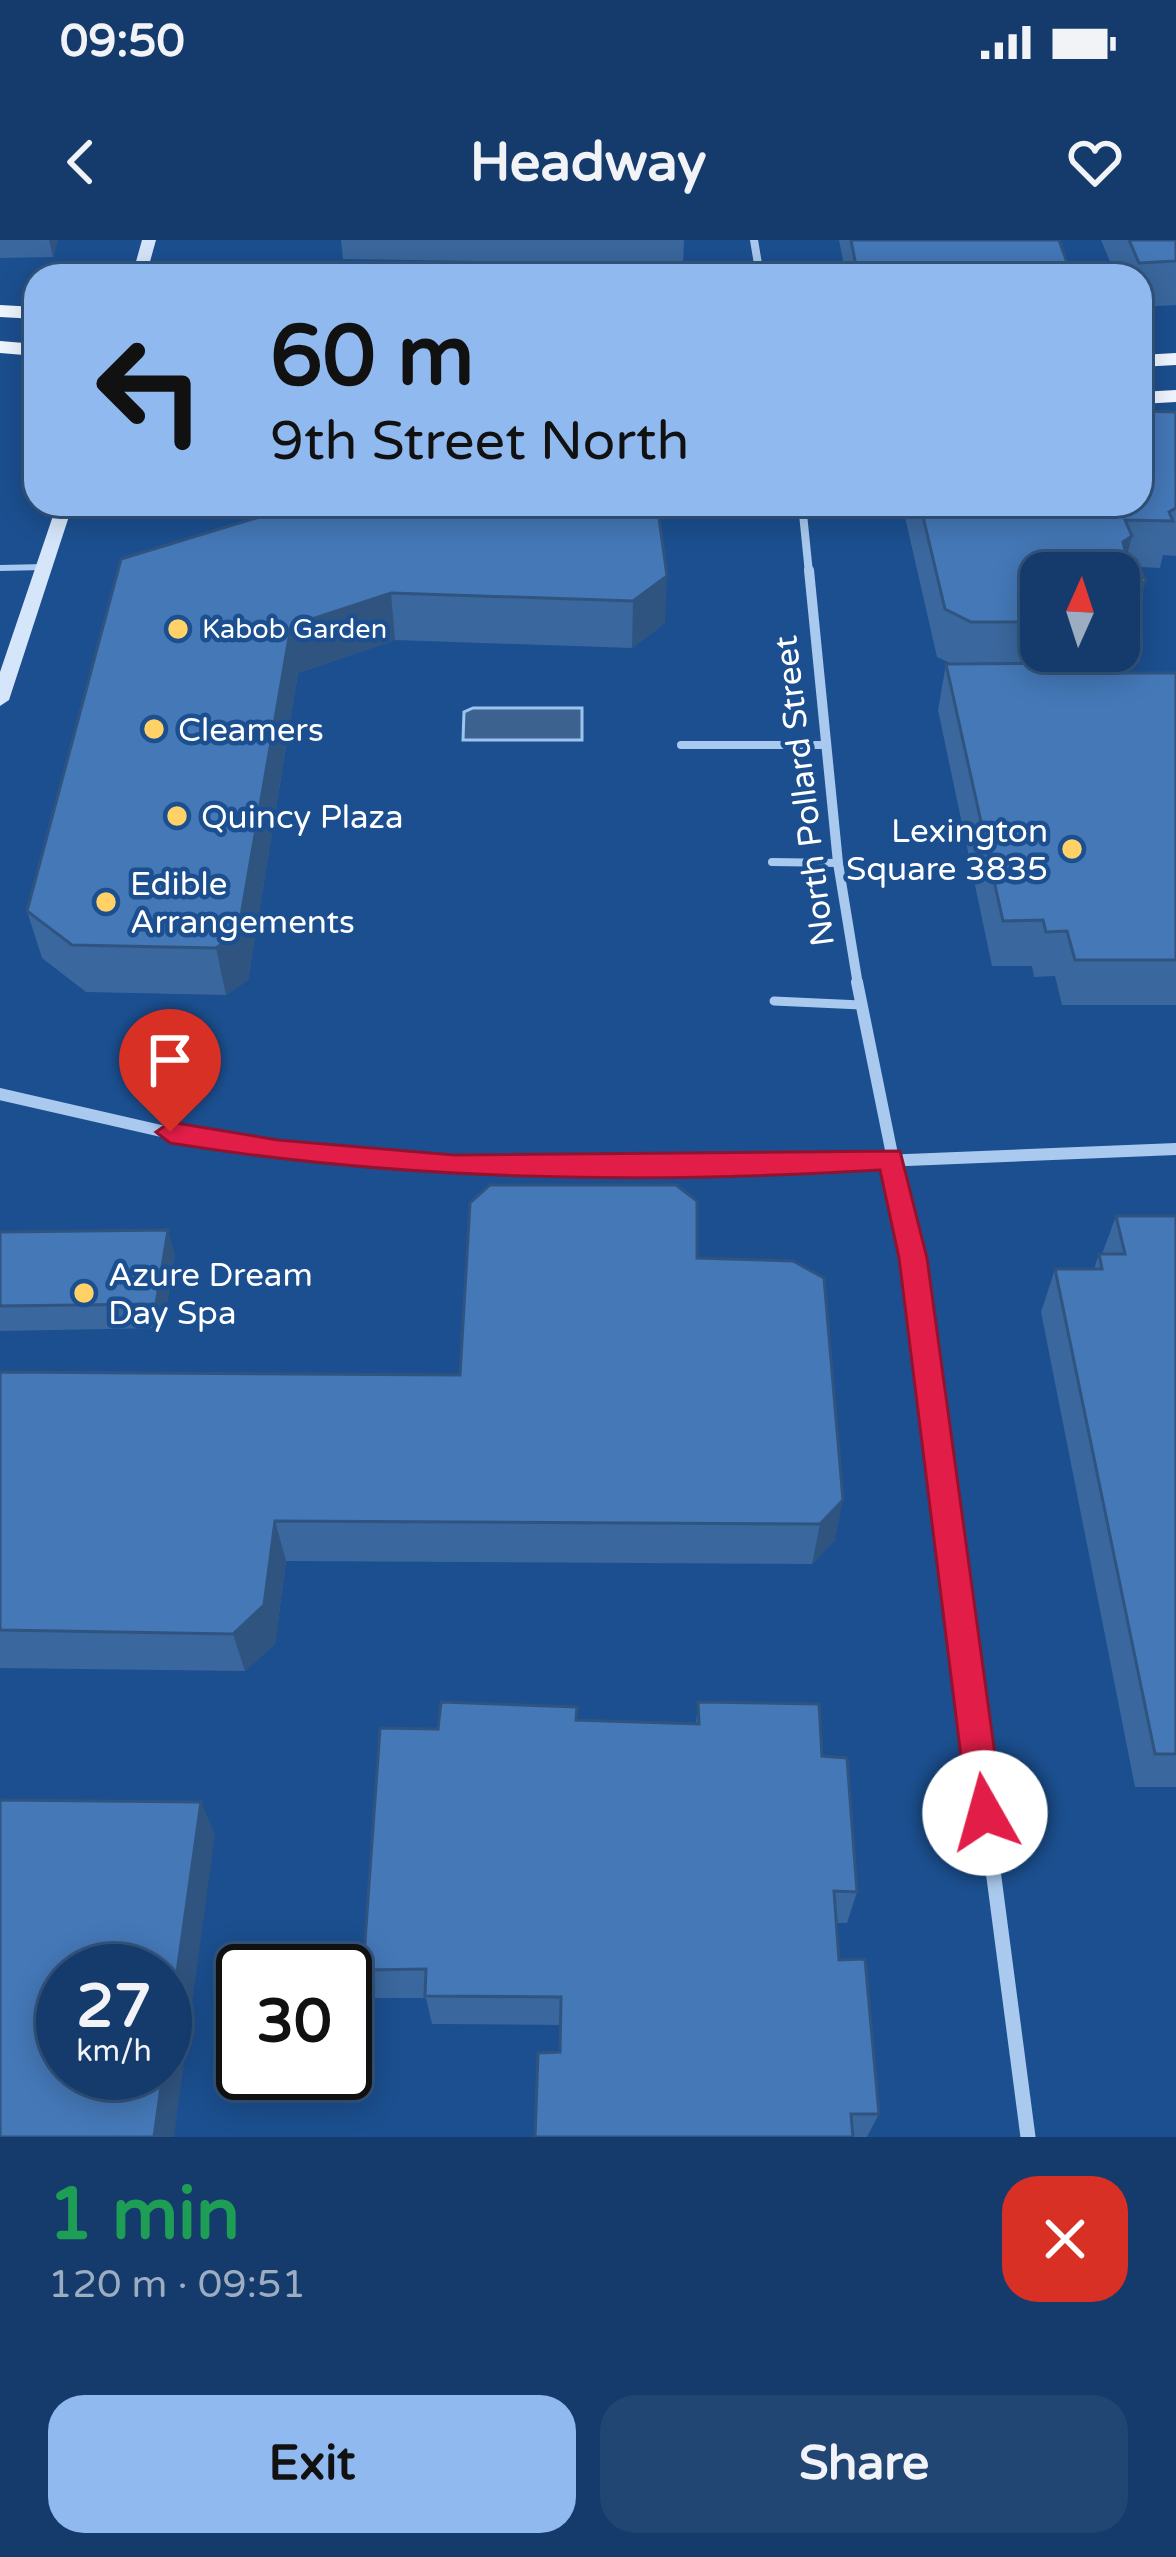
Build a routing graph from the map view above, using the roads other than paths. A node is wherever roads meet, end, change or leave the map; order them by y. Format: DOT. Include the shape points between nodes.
graph roads {
  1 [pos="61,516"];
  2 [pos="803,516"];
  3 [pos="44,567"];
  4 [pos="0,568"];
  5 [pos="0,700"];
  6 [pos="681,745"];
  7 [pos="824,745"];
  8 [pos="772,862"];
  9 [pos="838,863"];
  10 [pos="774,1001"];
  11 [pos="861,1005"];
  12 [pos="0,1094"];
  13 [pos="1176,1149"];
  14 [pos="891,1159"];
  15 [pos="1028,2137"];
  1 -- 3 [label="main road"];
  2 -- 7 [label="street, North Pollard Street"];
  3 -- 4 [label="lane"];
  3 -- 5 [label="main road"];
  6 -- 7 [label="lane"];
  7 -- 9 [label="street, North Pollard Street"];
  8 -- 9 [label="lane"];
  9 -- 11 [label="street, North Pollard Street"];
  10 -- 11 [label="lane"];
  11 -- 14 [label="street, North Pollard Street"];
  12 -- 14 [label="street" via="256,1147 454,1165"];
  13 -- 14 [label="street"];
  14 -- 15 [label="street, North Pollard Street" via="913,1258"];
}
